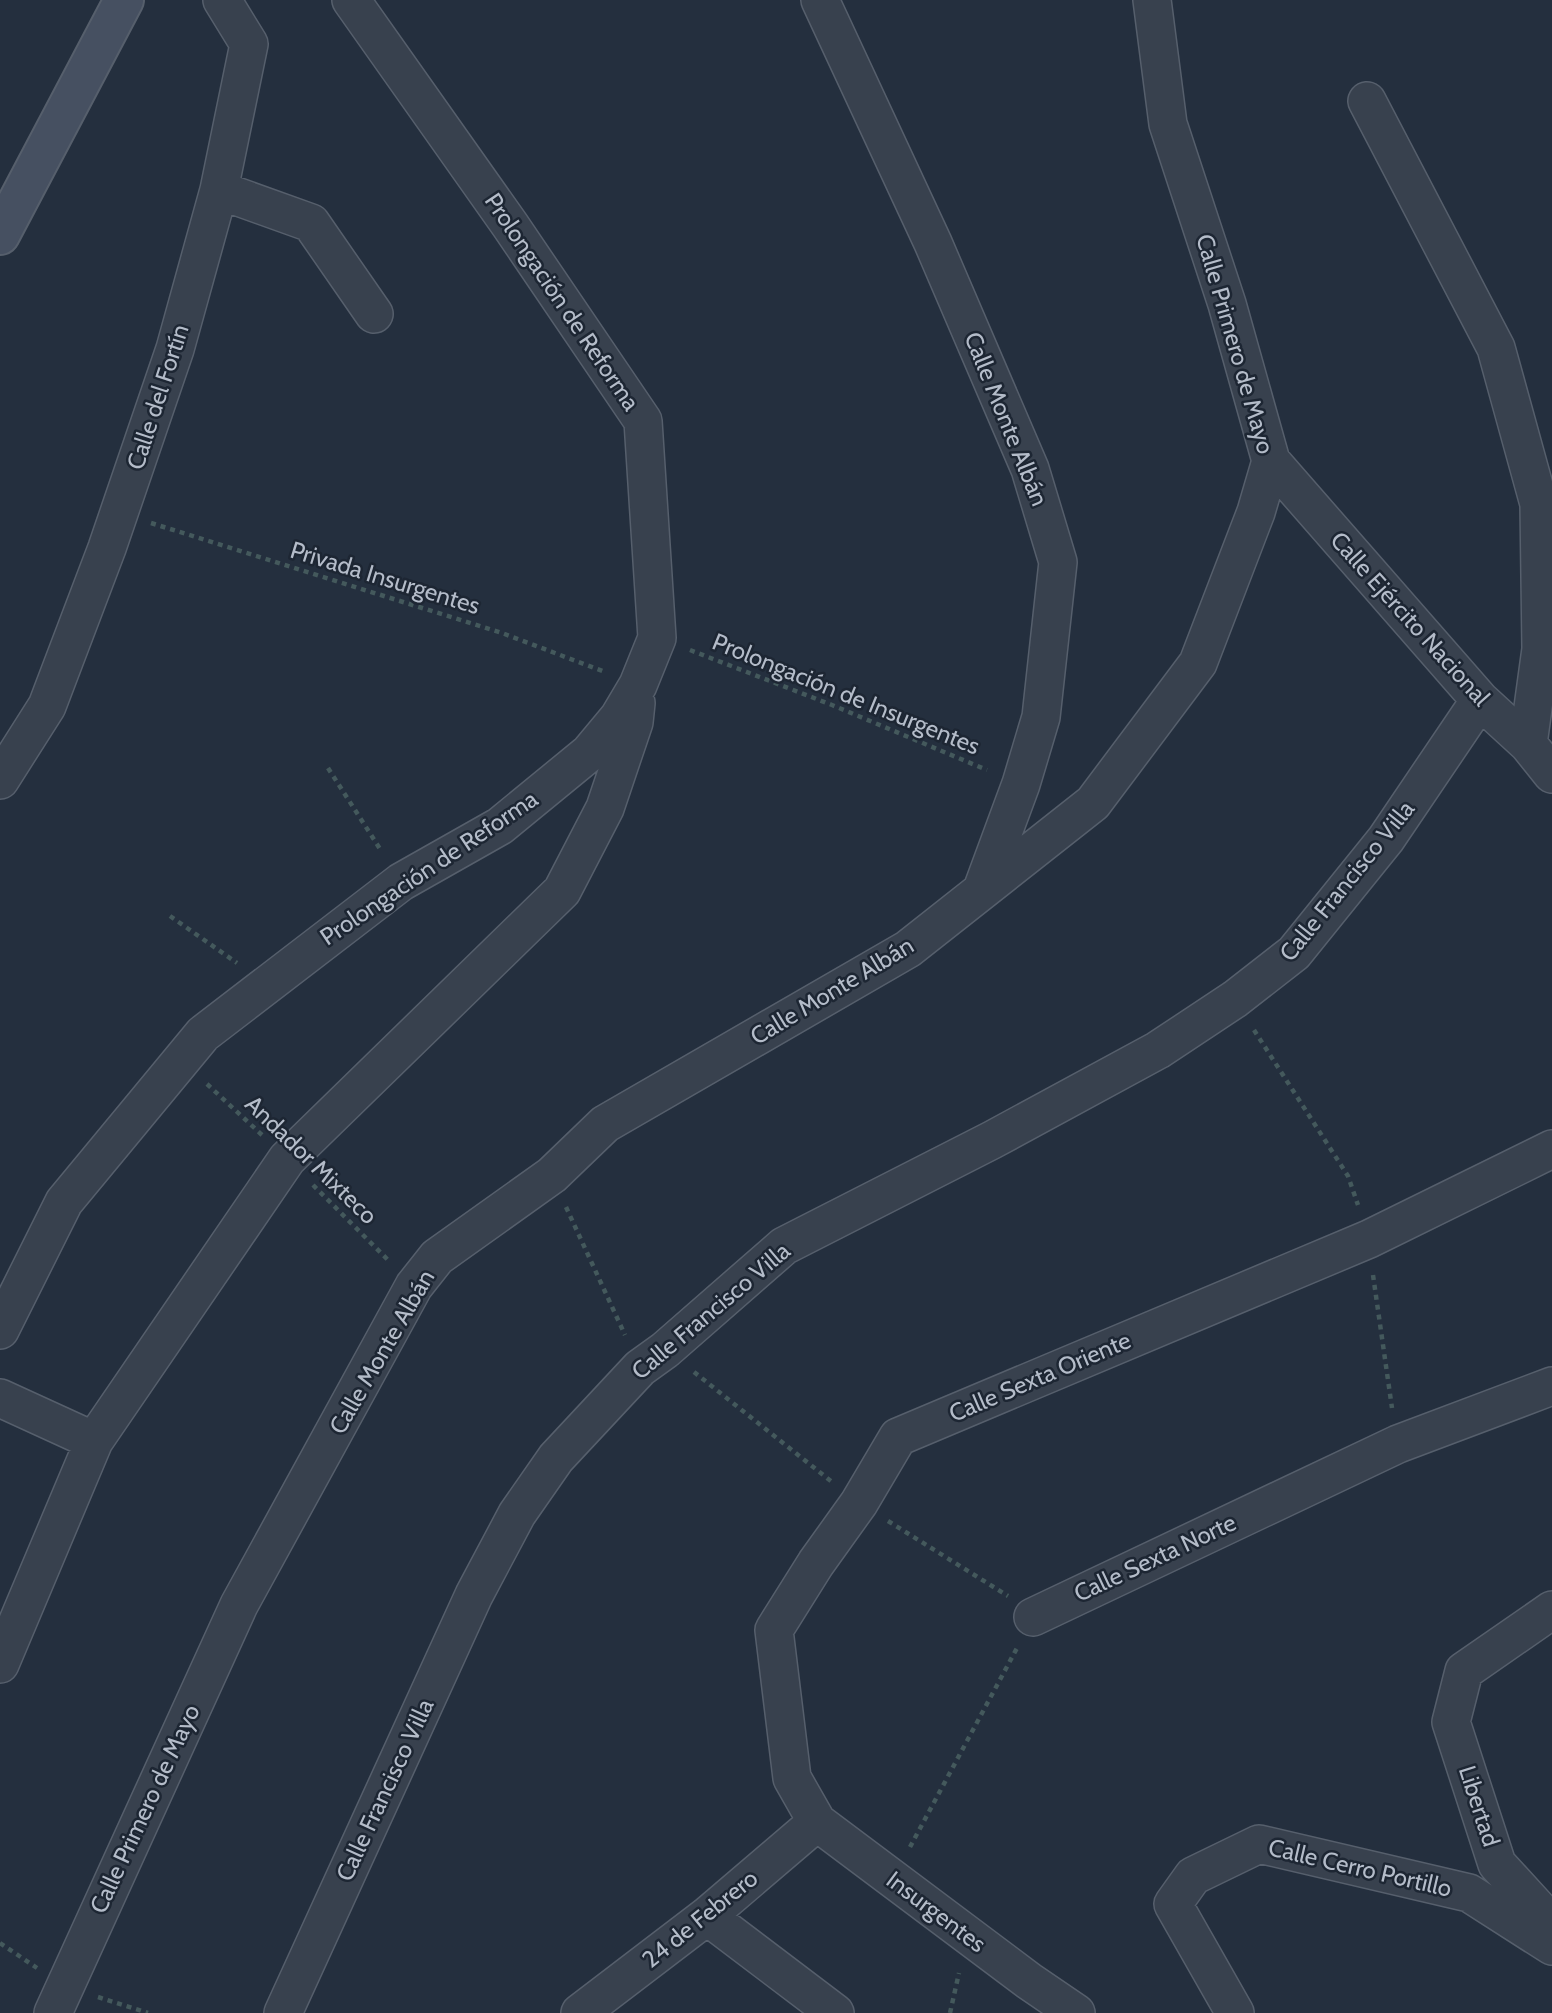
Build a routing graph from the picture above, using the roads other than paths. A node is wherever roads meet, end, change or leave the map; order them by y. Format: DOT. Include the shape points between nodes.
graph roads {
  1 [pos="124,0"];
  2 [pos="222,0"];
  3 [pos="351,0"];
  4 [pos="820,0"];
  5 [pos="1152,0"];
  6 [pos="1367,101"];
  7 [pos="219,190"];
  8 [pos="0,235"];
  9 [pos="374,314"];
  10 [pos="1271,461"];
  11 [pos="1546,504"];
  12 [pos="638,685"];
  13 [pos="1480,700"];
  14 [pos="1528,744"];
  15 [pos="1552,774"];
  16 [pos="0,780"];
  17 [pos="983,887"];
  18 [pos="1552,1149"];
  19 [pos="0,1330"];
  20 [pos="1552,1386"];
  21 [pos="0,1398"];
  22 [pos="94,1441"];
  23 [pos="239,1605"];
  24 [pos="1552,1610"];
  25 [pos="1033,1617"];
  26 [pos="0,1664"];
  27 [pos="811,1812"];
  28 [pos="707,1916"];
  29 [pos="1552,1924"];
  30 [pos="1552,1946"];
  31 [pos="58,1999"];
  32 [pos="283,2013"];
  33 [pos="580,2013"];
  34 [pos="835,2013"];
  35 [pos="1076,2013"];
  36 [pos="1235,2013"];
  1 -- 8 [label="street"];
  2 -- 7 [label="street, Calle del Fortín" via="250,44"];
  3 -- 12 [label="street, Prolongación de Reforma" via="643,421 657,638"];
  4 -- 17 [label="street, Calle Monte Albán" via="933,243 1030,469 1058,562 1041,717"];
  5 -- 10 [label="street, Calle Primero de Mayo" via="1168,124 1227,304"];
  6 -- 11 [label="street" via="1496,348"];
  7 -- 9 [label="street" via="310,223"];
  7 -- 16 [label="street, Calle del Fortín" via="175,349 119,513 47,706"];
  10 -- 13 [label="street, Calle Ejército Nacional"];
  10 -- 17 [label="street, Calle Primero de Mayo" via="1198,663 1093,803"];
  11 -- 14 [label="street" via="1541,649"];
  12 -- 19 [label="street, Prolongación de Reforma" via="589,752 500,826 401,882 203,1034 64,1202"];
  12 -- 22 [label="street" via="634,722 606,808 562,891 287,1159"];
  13 -- 14 [label="street, Calle Ejército Nacional"];
  13 -- 32 [label="street, Calle Francisco Villa" via="1386,839 1294,953 1158,1050 784,1246 640,1368 556,1458 517,1514 474,1595"];
  14 -- 15 [label="street, Calle Ejército Nacional"];
  17 -- 23 [label="street, Calle Monte Albán" via="908,949 605,1124 552,1175 437,1257 414,1286"];
  18 -- 27 [label="street, Calle Sexta Oriente" via="1368,1239 898,1437 774,1630 792,1778"];
  20 -- 25 [label="street, Calle Sexta Norte" via="1398,1444"];
  21 -- 22 [label="street"];
  22 -- 26 [label="street"];
  23 -- 31 [label="street, Calle Primero de Mayo"];
  24 -- 29 [label="street, Libertad" via="1464,1671 1451,1722 1497,1864"];
  27 -- 28 [label="street, 24 de Febrero"];
  27 -- 35 [label="street, Insurgentes" via="892,1880"];
  28 -- 33 [label="street, 24 de Febrero"];
  28 -- 34 [label="street"];
  30 -- 36 [label="street, Calle Cerro Portillo" via="1469,1893 1259,1843 1193,1876 1173,1904"];
}
